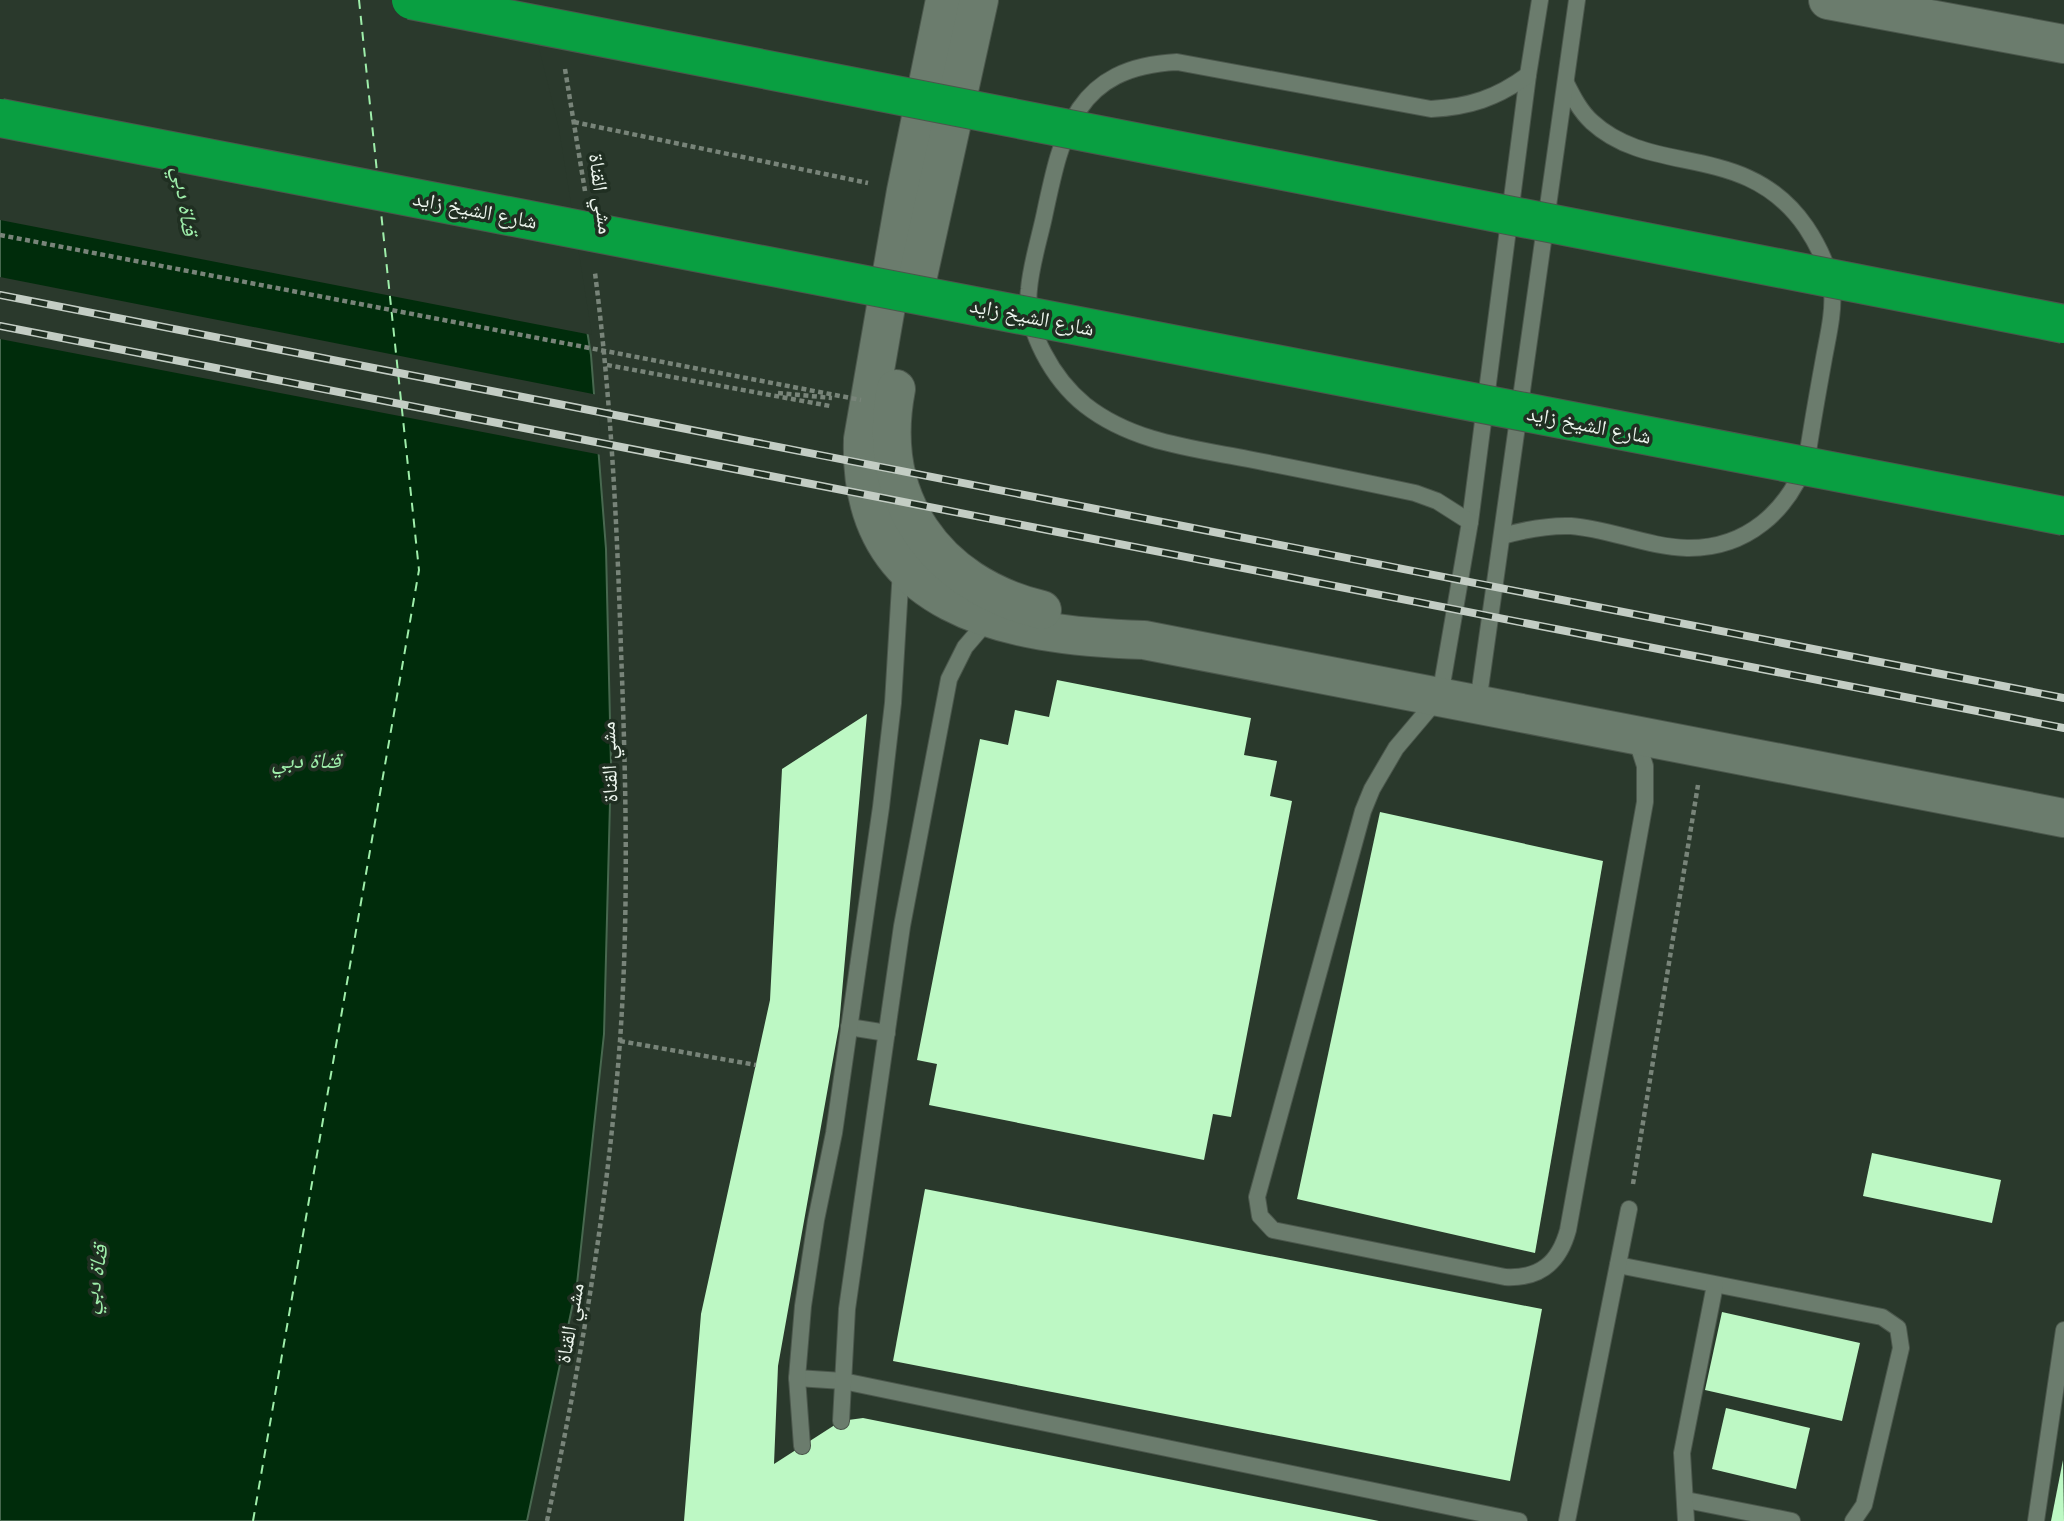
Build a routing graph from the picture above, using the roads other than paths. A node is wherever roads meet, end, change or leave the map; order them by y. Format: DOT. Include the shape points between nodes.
graph roads {
  1 [pos="411,0"];
  2 [pos="945,0"];
  3 [pos="979,0"];
  4 [pos="1540,0"];
  5 [pos="1577,0"];
  6 [pos="1828,0"];
  7 [pos="2064,44"];
  8 [pos="1528,75"];
  9 [pos="1566,83"];
  10 [pos="0,118"];
  11 [pos="2064,324"];
  12 [pos="2064,516"];
  13 [pos="1470,522"];
  14 [pos="1502,536"];
  15 [pos="900,564"];
  16 [pos="989,619"];
  17 [pos="1144,640"];
  18 [pos="1440,696"];
  19 [pos="1478,704"];
  20 [pos="1634,733"];
  21 [pos="2064,818"];
  22 [pos="849,1027"];
  23 [pos="887,1032"];
  24 [pos="1629,1209"];
  25 [pos="1618,1265"];
  26 [pos="1715,1285"];
  27 [pos="2064,1331"];
  28 [pos="797,1378"];
  29 [pos="843,1381"];
  30 [pos="841,1421"];
  31 [pos="802,1446"];
  32 [pos="1686,1500"];
  33 [pos="1519,1521"];
  34 [pos="1567,1521"];
  35 [pos="1686,1521"];
  36 [pos="1792,1521"];
  37 [pos="1853,1521"];
  38 [pos="2036,1521"];
  1 -- 11 [label="highway, bridge"];
  2 -- 15 [label="street" via="865,407 862,466 866,492 885,542"];
  3 -- 17 [label="street" via="934,195 891,416 893,467 922,535 958,571 1025,606"];
  4 -- 8 [label="lane"];
  5 -- 9 [label="lane"];
  6 -- 7 [label="street"];
  8 -- 13 [label="lane"];
  8 -- 13 [label="lane" via="1482,102 1431,109 1177,62 1128,70 1088,98 1064,132 1028,291 1037,338 1063,382 1082,402 1131,433 1415,493"];
  9 -- 14 [label="lane"];
  9 -- 14 [label="lane" via="1577,105 1613,137 1731,170 1779,197 1798,216 1825,263 1832,290 1830,320 1807,458 1777,512 1758,528 1736,540 1686,548 1572,526"];
  10 -- 12 [label="highway, شارع الشيخ زايد, bridge"];
  13 -- 18 [label="lane"];
  14 -- 19 [label="lane"];
  15 -- 16 [label="street" via="940,598"];
  15 -- 22 [label="lane" via="889,747"];
  16 -- 17 [label="street" via="1082,637"];
  16 -- 23 [label="lane" via="965,647 948,679"];
  17 -- 18 [label="street"];
  18 -- 19 [label="street"];
  18 -- 20 [label="lane" via="1396,748 1363,811 1257,1198 1265,1224 1281,1234 1505,1277 1531,1275 1553,1262 1568,1230 1646,802 1645,766"];
  19 -- 20 [label="street"];
  20 -- 21 [label="street"];
  22 -- 23 [label="lane"];
  22 -- 28 [label="lane" via="812,1244"];
  23 -- 29 [label="lane" via="847,1309"];
  24 -- 25 [label="lane"];
  25 -- 26 [label="lane"];
  25 -- 34 [label="lane"];
  26 -- 32 [label="lane" via="1682,1453"];
  26 -- 37 [label="lane" via="1882,1317 1898,1328 1901,1348 1864,1505"];
  27 -- 38 [label="lane"];
  28 -- 29 [label="lane"];
  28 -- 31 [label="lane"];
  29 -- 30 [label="lane"];
  29 -- 33 [label="lane"];
  32 -- 35 [label="lane"];
  32 -- 36 [label="lane"];
}
